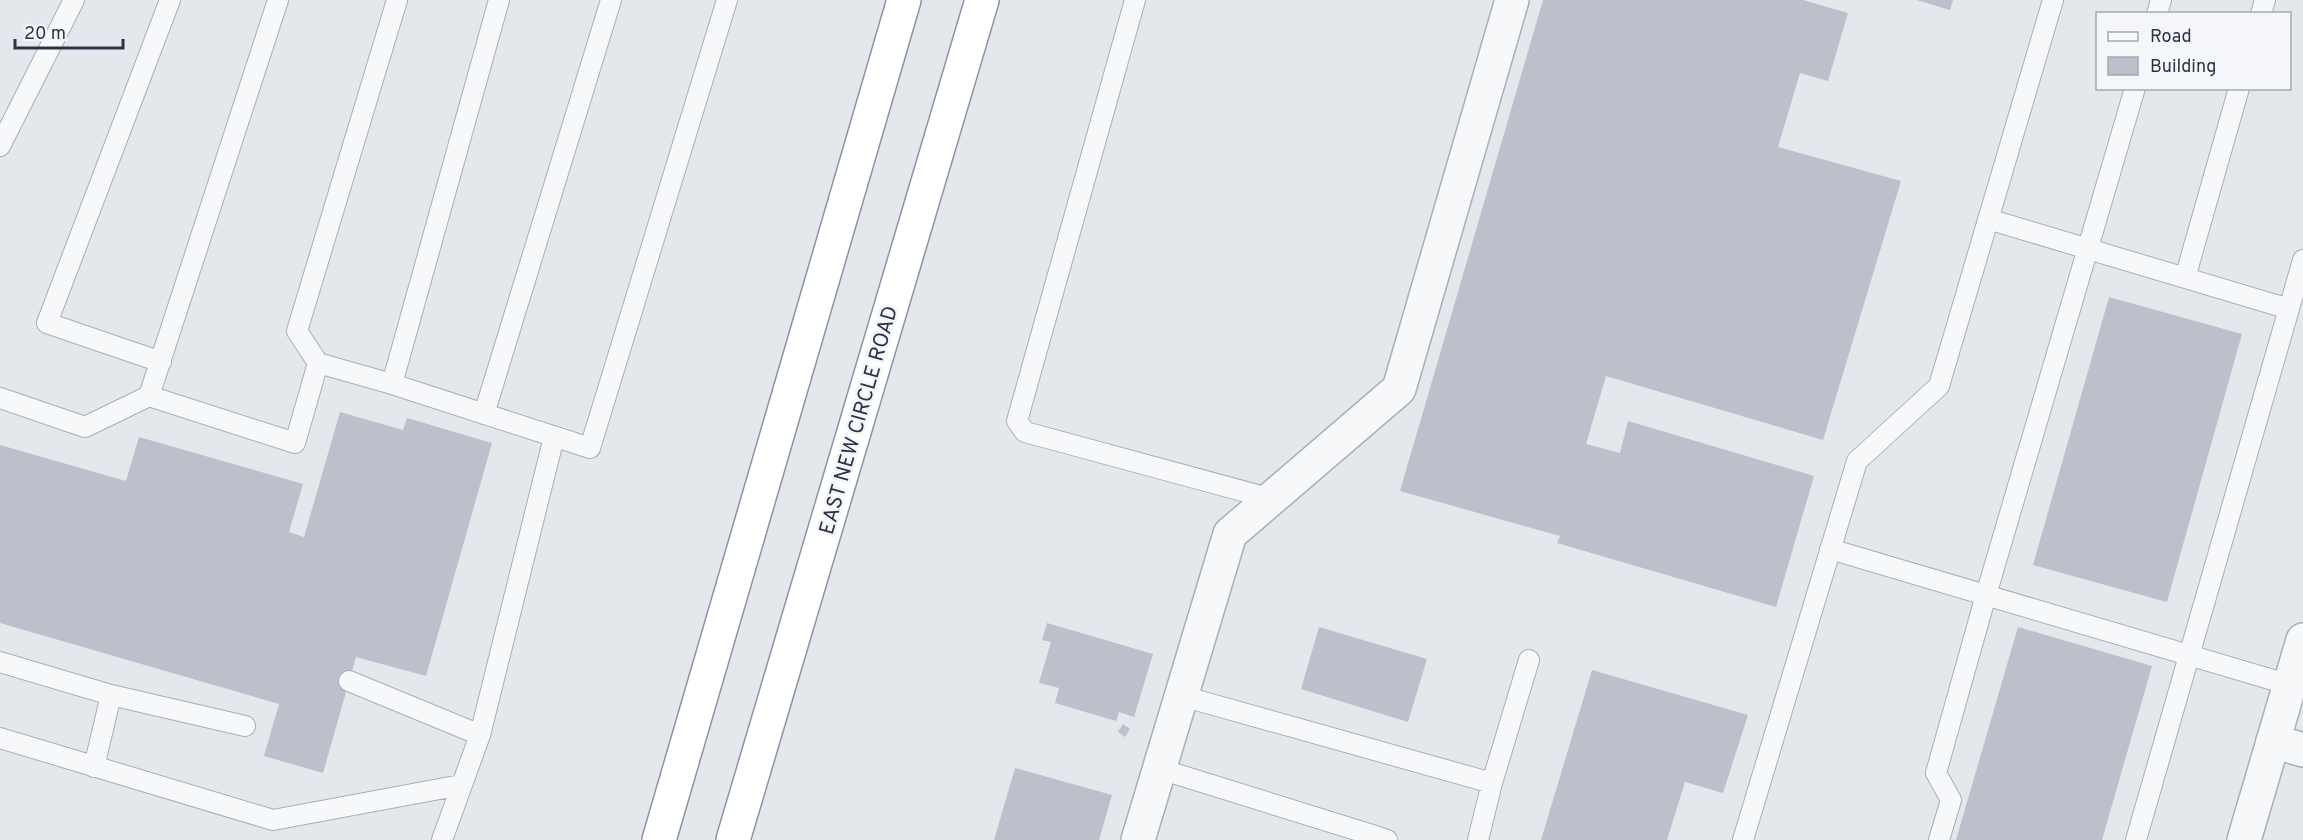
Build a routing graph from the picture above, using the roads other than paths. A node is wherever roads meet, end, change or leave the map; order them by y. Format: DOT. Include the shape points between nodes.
graph roads {
  1 [pos="74,0"];
  2 [pos="170,0"];
  3 [pos="278,0"];
  4 [pos="397,0"];
  5 [pos="499,0"];
  6 [pos="611,0"];
  7 [pos="727,0"];
  8 [pos="904,0"];
  9 [pos="982,0"];
  10 [pos="1135,0"];
  11 [pos="1512,0"];
  12 [pos="2053,0"];
  13 [pos="2134,90"];
  14 [pos="2239,90"];
  15 [pos="0,146"];
  16 [pos="1988,219"];
  17 [pos="2088,249"];
  18 [pos="2303,260"];
  19 [pos="2185,278"];
  20 [pos="2289,309"];
  21 [pos="161,362"];
  22 [pos="318,363"];
  23 [pos="392,384"];
  24 [pos="149,396"];
  25 [pos="0,398"];
  26 [pos="484,414"];
  27 [pos="554,437"];
  28 [pos="1272,499"];
  29 [pos="1830,549"];
  30 [pos="1986,595"];
  31 [pos="2303,640"];
  32 [pos="2191,655"];
  33 [pos="1528,660"];
  34 [pos="0,662"];
  35 [pos="349,681"];
  36 [pos="2290,685"];
  37 [pos="111,695"];
  38 [pos="1182,696"];
  39 [pos="245,726"];
  40 [pos="480,735"];
  41 [pos="0,738"];
  42 [pos="2288,745"];
  43 [pos="94,767"];
  44 [pos="1160,769"];
  45 [pos="1492,783"];
  46 [pos="461,785"];
  47 [pos="1374,838"];
  48 [pos="442,840"];
  49 [pos="659,840"];
  50 [pos="733,840"];
  51 [pos="1138,840"];
  52 [pos="1478,840"];
  53 [pos="1743,840"];
  54 [pos="1939,840"];
  55 [pos="2136,840"];
  56 [pos="2244,840"];
  1 -- 15 [label="lane"];
  2 -- 21 [label="lane" via="47,323"];
  3 -- 21 [label="lane"];
  4 -- 22 [label="lane" via="297,331"];
  5 -- 23 [label="lane"];
  6 -- 26 [label="lane"];
  7 -- 27 [label="lane" via="590,448"];
  8 -- 49 [label="highway"];
  9 -- 50 [label="highway, EAST NEW CIRCLE ROAD"];
  10 -- 28 [label="lane" via="1017,421 1025,432"];
  11 -- 28 [label="street" via="1400,388"];
  12 -- 16 [label="lane"];
  13 -- 17 [label="lane"];
  14 -- 19 [label="lane"];
  16 -- 17 [label="lane"];
  16 -- 29 [label="lane" via="1939,386 1857,461"];
  17 -- 19 [label="lane"];
  17 -- 30 [label="lane"];
  18 -- 20 [label="lane"];
  19 -- 20 [label="lane"];
  20 -- 32 [label="lane"];
  21 -- 24 [label="lane"];
  22 -- 23 [label="lane"];
  22 -- 24 [label="lane" via="295,443"];
  23 -- 26 [label="lane"];
  24 -- 25 [label="lane" via="85,427"];
  26 -- 27 [label="lane"];
  27 -- 40 [label="lane"];
  28 -- 38 [label="street" via="1230,534"];
  29 -- 30 [label="lane"];
  29 -- 53 [label="lane"];
  30 -- 32 [label="lane"];
  30 -- 54 [label="lane" via="1936,773 1951,800"];
  31 -- 36 [label="street"];
  32 -- 36 [label="lane"];
  32 -- 55 [label="lane"];
  33 -- 45 [label="lane"];
  34 -- 37 [label="lane"];
  35 -- 40 [label="lane"];
  36 -- 42 [label="street"];
  37 -- 39 [label="lane"];
  37 -- 43 [label="lane"];
  38 -- 44 [label="street"];
  38 -- 45 [label="lane"];
  40 -- 46 [label="lane"];
  41 -- 43 [label="lane"];
  42 -- 56 [label="street"];
  43 -- 46 [label="lane" via="273,820"];
  44 -- 47 [label="lane"];
  44 -- 51 [label="street"];
  45 -- 52 [label="lane"];
  46 -- 48 [label="lane"];
}
